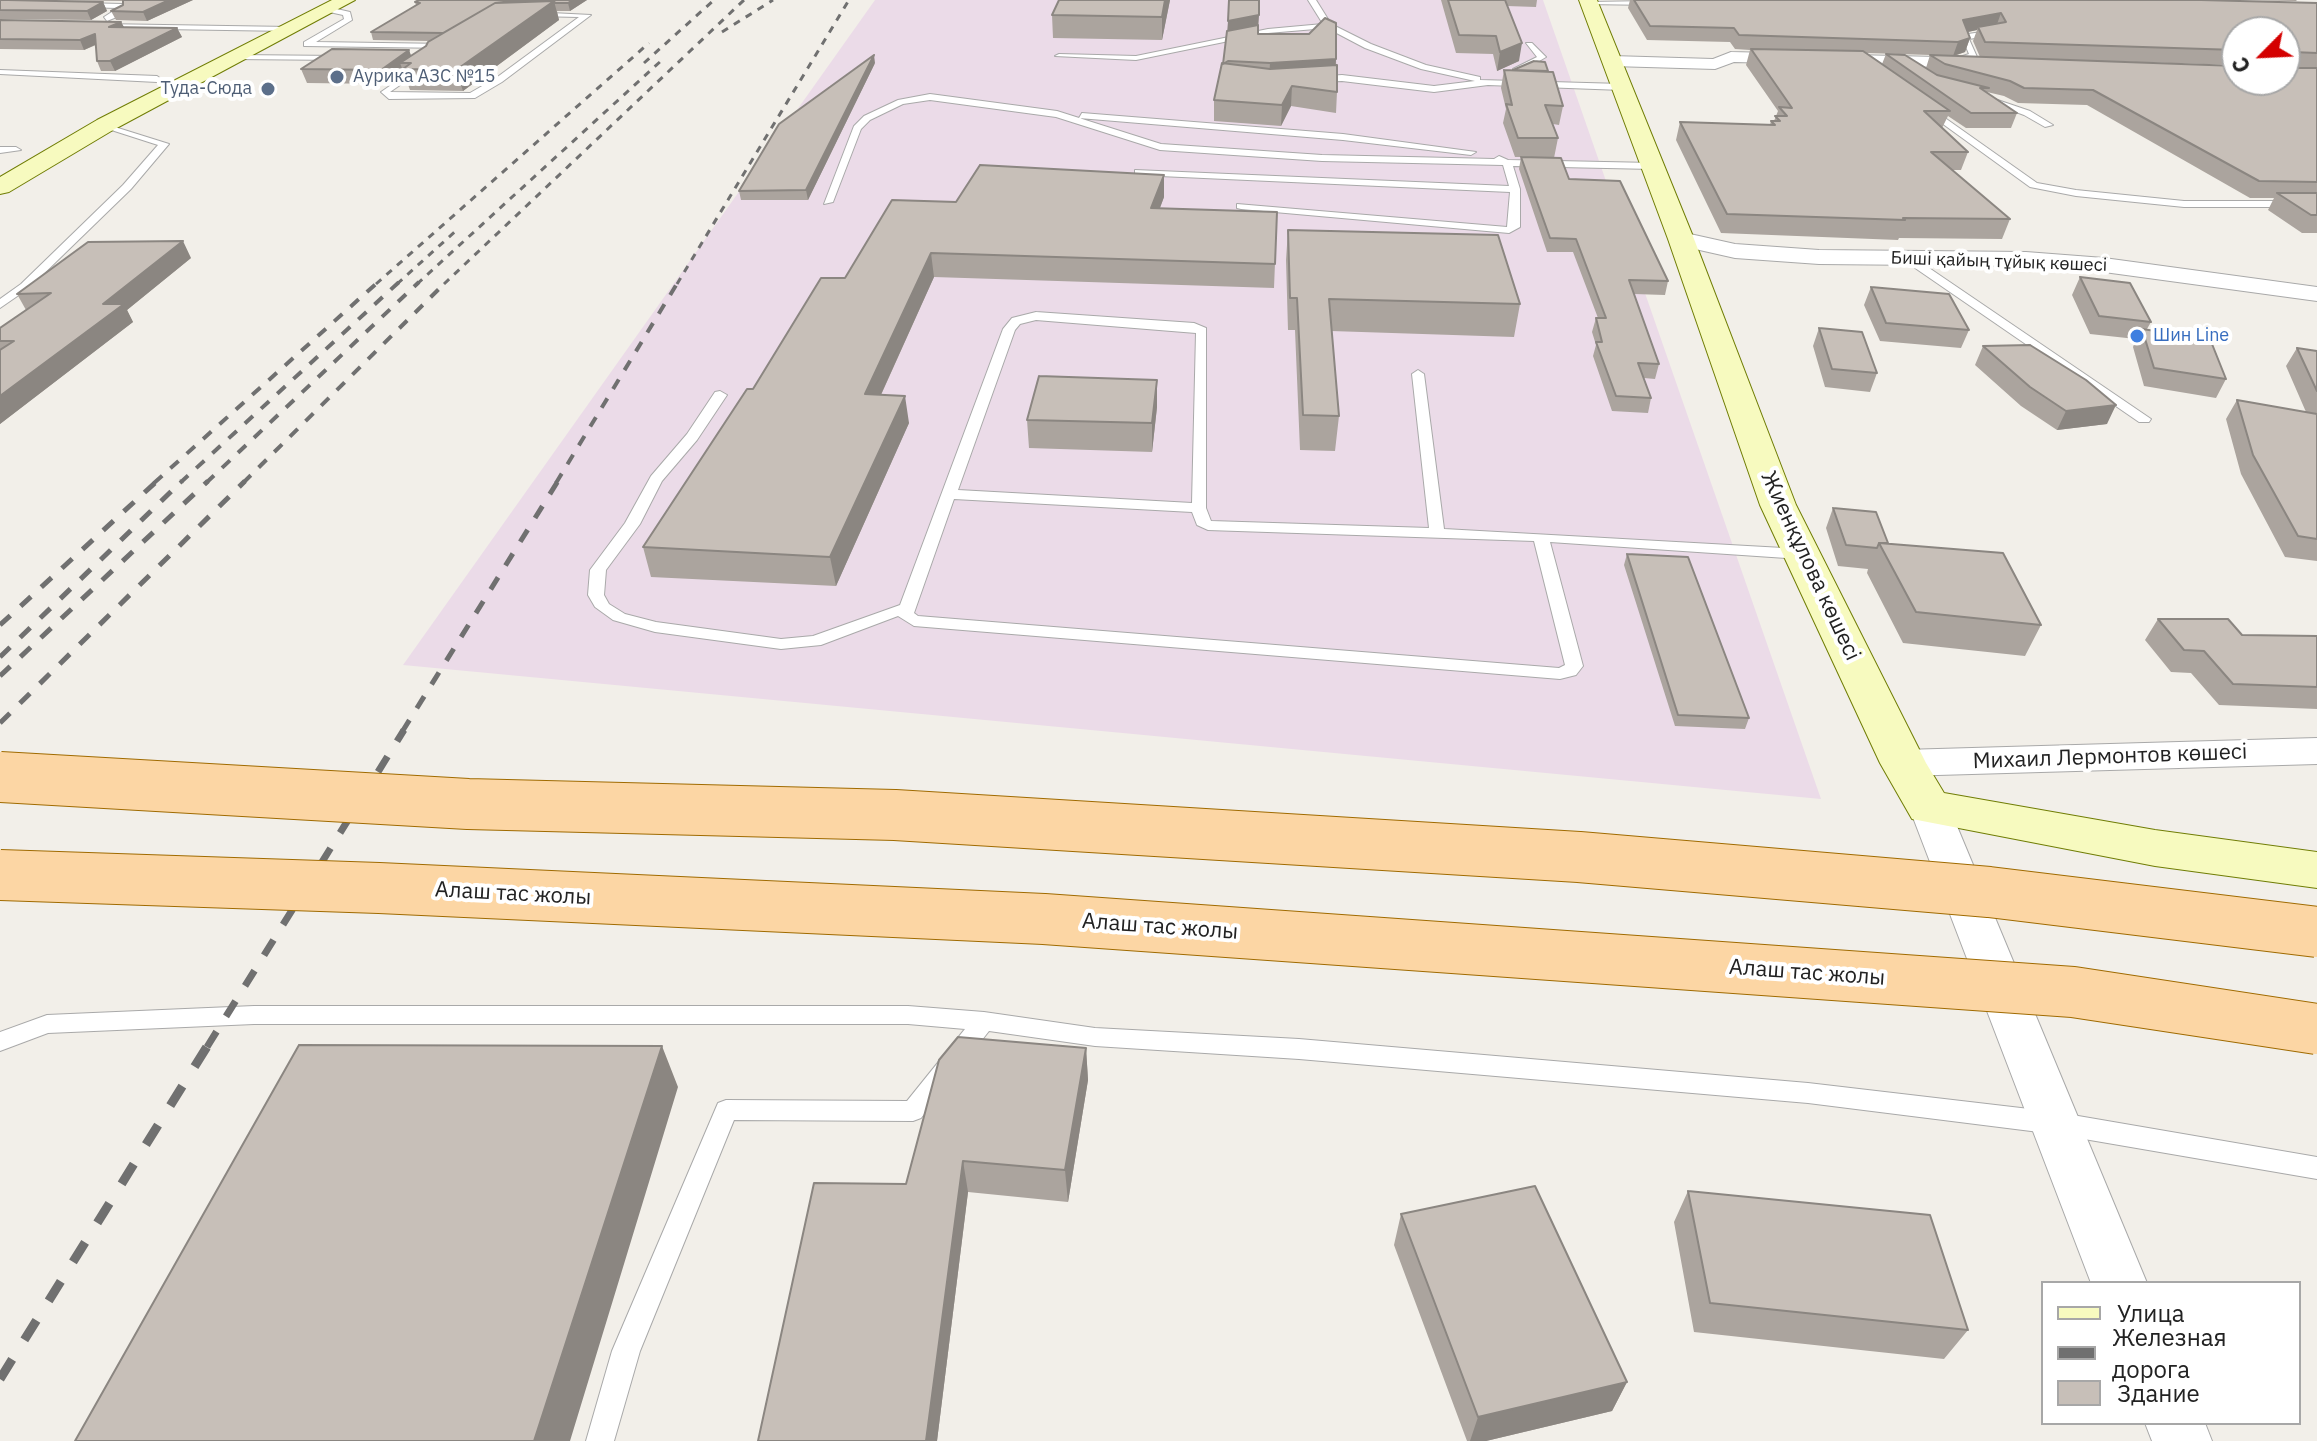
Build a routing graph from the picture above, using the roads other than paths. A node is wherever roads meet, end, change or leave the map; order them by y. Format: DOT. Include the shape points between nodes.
graph roads {
  1 [pos="1312,0"];
  2 [pos="1588,2"];
  3 [pos="329,3"];
  4 [pos="1665,3"];
  5 [pos="76,5"];
  6 [pos="527,14"];
  7 [pos="1328,26"];
  8 [pos="256,29"];
  9 [pos="290,29"];
  10 [pos="1996,32"];
  11 [pos="463,39"];
  12 [pos="307,44"];
  13 [pos="1529,45"];
  14 [pos="451,46"];
  15 [pos="1059,56"];
  16 [pos="236,57"];
  17 [pos="283,58"];
  18 [pos="357,58"];
  19 [pos="416,59"];
  20 [pos="427,59"];
  21 [pos="1858,59"];
  22 [pos="1899,60"];
  23 [pos="1953,62"];
  24 [pos="2001,64"];
  25 [pos="0,72"];
  26 [pos="1920,73"];
  27 [pos="1617,74"];
  28 [pos="1883,77"];
  29 [pos="157,79"];
  30 [pos="1298,81"];
  31 [pos="1488,82"];
  32 [pos="1964,91"];
  33 [pos="1921,104"];
  34 [pos="1057,114"];
  35 [pos="105,125"];
  36 [pos="2048,125"];
  37 [pos="58,129"];
  38 [pos="1507,163"];
  39 [pos="1653,166"];
  40 [pos="1138,172"];
  41 [pos="0,187"];
  42 [pos="1515,189"];
  43 [pos="828,202"];
  44 [pos="2317,204"];
  45 [pos="1241,206"];
  46 [pos="1681,239"];
  47 [pos="1906,257"];
  48 [pos="2317,294"];
  49 [pos="0,304"];
  50 [pos="1418,374"];
  51 [pos="720,395"];
  52 [pos="2144,419"];
  53 [pos="951,494"];
  54 [pos="1199,508"];
  55 [pos="1437,533"];
  56 [pos="1541,537"];
  57 [pos="1801,554"];
  58 [pos="906,608"];
  59 [pos="2317,751"];
  60 [pos="1903,763"];
  61 [pos="0,777"];
  62 [pos="1929,807"];
  63 [pos="2317,870"];
  64 [pos="0,875"];
  65 [pos="2317,932"];
  66 [pos="984,1021"];
  67 [pos="2317,1029"];
  68 [pos="0,1042"];
  69 [pos="2055,1123"];
  70 [pos="2317,1168"];
  71 [pos="2118,1281"];
  72 [pos="600,1441"];
  1 -- 7 [label="lane"];
  2 -- 4 [label="lane"];
  2 -- 27 [label="street, Жиенқұлова көшесі"];
  3 -- 8 [label="street"];
  3 -- 9 [label="street"];
  3 -- 12 [label="lane" via="348,20"];
  5 -- 8 [label="lane" via="122,6 121,12 90,26"];
  6 -- 20 [label="lane" via="587,15 472,96 385,92"];
  7 -- 15 [label="lane" via="1268,31 1136,58"];
  7 -- 31 [label="lane" via="1424,67"];
  8 -- 9 [label="lane"];
  8 -- 29 [label="street"];
  9 -- 16 [label="street"];
  10 -- 23 [label="lane" via="1964,37 1974,55"];
  11 -- 14 [label="lane"];
  12 -- 14 [label="lane"];
  12 -- 17 [label="lane"];
  13 -- 31 [label="lane" via="1542,57"];
  14 -- 20 [label="lane"];
  16 -- 17 [label="lane"];
  16 -- 35 [label="street"];
  17 -- 18 [label="lane"];
  19 -- 20 [label="lane"];
  21 -- 22 [label="street"];
  21 -- 27 [label="street" via="1731,57 1715,64"];
  21 -- 28 [label="lane"];
  22 -- 23 [label="street"];
  22 -- 26 [label="lane"];
  23 -- 24 [label="street"];
  25 -- 29 [label="lane"];
  27 -- 31 [label="lane"];
  27 -- 39 [label="street, Жиенқұлова көшесі"];
  29 -- 37 [label="street"];
  30 -- 31 [label="lane" via="1342,78 1434,89"];
  32 -- 36 [label="lane" via="2000,101"];
  33 -- 44 [label="lane" via="2034,185 2184,204"];
  34 -- 38 [label="lane" via="1343,137 1474,152"];
  34 -- 38 [label="lane" via="1160,147"];
  34 -- 43 [label="lane" via="948,97 901,102 857,128"];
  35 -- 41 [label="street"];
  35 -- 49 [label="lane" via="164,144 127,187"];
  38 -- 39 [label="lane"];
  38 -- 42 [label="lane"];
  39 -- 46 [label="street, Жиенқұлова көшесі"];
  40 -- 42 [label="lane"];
  42 -- 45 [label="lane" via="1515,227 1509,230"];
  46 -- 47 [label="street, Биші қайың тұйық көшесі" via="1735,251"];
  46 -- 57 [label="street, Жиенқұлова көшесі" via="1778,505"];
  47 -- 48 [label="street, Биші қайың тұйық көшесі" via="2104,265"];
  47 -- 52 [label="lane"];
  50 -- 55 [label="lane"];
  51 -- 58 [label="lane" via="656,479 598,570 596,595 603,607 655,627 781,644 815,641"];
  53 -- 54 [label="lane"];
  53 -- 54 [label="lane" via="1009,329 1016,321 1036,316 1199,328"];
  53 -- 58 [label="lane"];
  54 -- 55 [label="lane" via="1208,525"];
  55 -- 56 [label="lane"];
  56 -- 57 [label="lane"];
  56 -- 58 [label="lane" via="1574,666 1560,674 914,621 905,616"];
  57 -- 60 [label="street, Жиенқұлова көшесі"];
  59 -- 60 [label="street, Михаил Лермонтов көшесі"];
  60 -- 62 [label="street, Жиенқұлова көшесі"];
  61 -- 65 [label="main road, bridge" via="468,804 895,815 1579,857 1989,892"];
  62 -- 63 [label="street" via="2155,848"];
  62 -- 69 [label="street, Жиенқұлова көшесі"];
  64 -- 67 [label="main road, Алаш тас жолы, bridge" via="1044,919 2073,992"];
  66 -- 68 [label="lane" via="908,1015 254,1015 47,1024"];
  66 -- 69 [label="lane" via="1095,1037 1299,1049 1808,1093"];
  66 -- 72 [label="lane" via="913,1111 726,1110 626,1351"];
  69 -- 70 [label="lane"];
  69 -- 71 [label="street, Жиенқұлова көшесі"];
}
